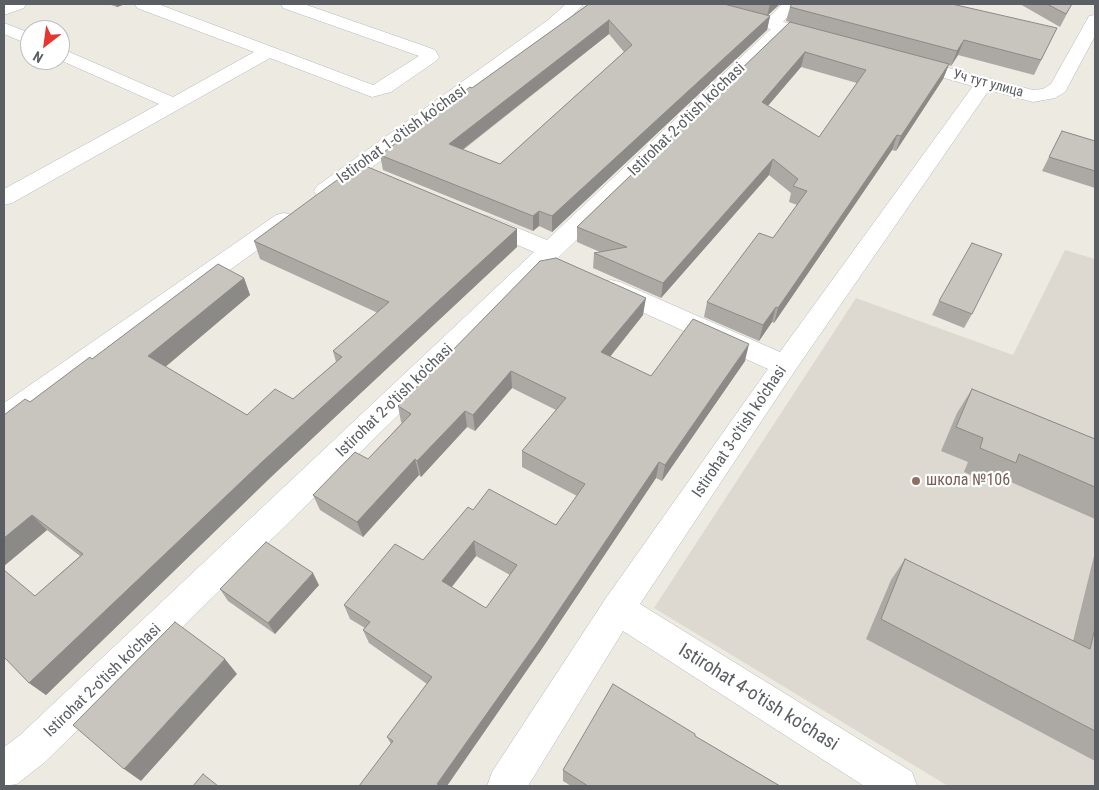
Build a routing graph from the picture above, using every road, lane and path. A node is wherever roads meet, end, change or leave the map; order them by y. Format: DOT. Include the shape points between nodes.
graph roads {
  1 [pos="18,4"];
  2 [pos="143,4"];
  3 [pos="289,4"];
  4 [pos="567,6"];
  5 [pos="4,10"];
  6 [pos="753,19"];
  7 [pos="1095,20"];
  8 [pos="787,22"];
  9 [pos="4,28"];
  10 [pos="20,35"];
  11 [pos="268,52"];
  12 [pos="70,57"];
  13 [pos="898,60"];
  14 [pos="984,84"];
  15 [pos="174,104"];
  16 [pos="4,198"];
  17 [pos="463,213"];
  18 [pos="552,258"];
  19 [pos="588,278"];
  20 [pos="785,365"];
  21 [pos="4,418"];
  22 [pos="618,609"];
  23 [pos="4,771"];
  24 [pos="506,786"];
  25 [pos="898,786"];
  1 -- 5 [label="street"];
  2 -- 11 [label="street"];
  3 -- 11 [label="street" via="424,52 430,57 384,88 372,91"];
  4 -- 21 [label="street, Istirohat 1-o'tish ko'chasi" via="554,24 366,172 305,205"];
  6 -- 8 [label="street"];
  7 -- 14 [label="street, Уч тут улица" via="1058,88 1048,94 1033,96"];
  8 -- 18 [label="street, Istirohat 2-o'tish ko'chasi"];
  9 -- 10 [label="street"];
  11 -- 15 [label="street"];
  12 -- 15 [label="street"];
  13 -- 14 [label="street, Уч тут улица"];
  14 -- 20 [label="street, Istirohat 3-o'tish ko'chasi"];
  15 -- 16 [label="street"];
  17 -- 18 [label="street"];
  18 -- 23 [label="street, Istirohat 2-o'tish ko'chasi" via="32,749"];
  19 -- 20 [label="street"];
  20 -- 22 [label="street, Istirohat 3-o'tish ko'chasi"];
  22 -- 24 [label="street, Istirohat 3-o'tish ko'chasi"];
  22 -- 25 [label="street, Istirohat 4-o'tish ko'chasi"];
}
